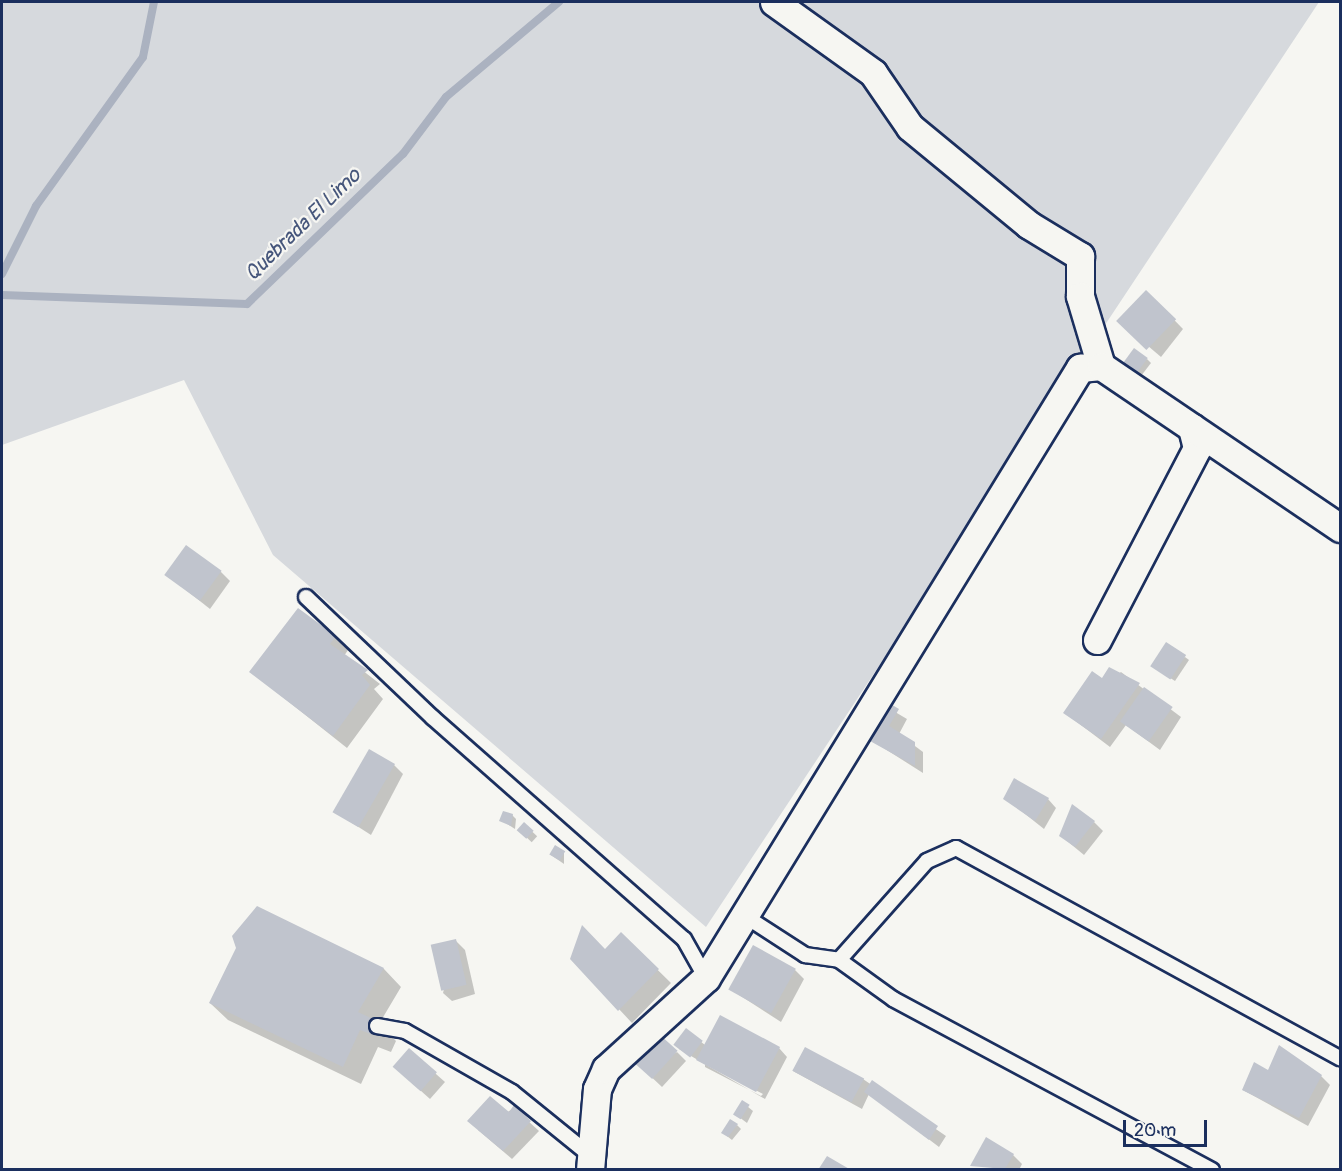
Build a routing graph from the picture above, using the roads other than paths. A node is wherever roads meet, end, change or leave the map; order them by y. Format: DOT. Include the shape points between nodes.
graph roads {
  1 [pos="774,2"];
  2 [pos="1101,366"];
  3 [pos="1192,428"];
  4 [pos="1341,528"];
  5 [pos="306,597"];
  6 [pos="1097,640"];
  7 [pos="745,916"];
  8 [pos="839,960"];
  9 [pos="706,978"];
  10 [pos="377,1026"];
  11 [pos="1341,1058"];
  12 [pos="591,1163"];
  13 [pos="1212,1170"];
  1 -- 2 [label="street" via="873,73 910,127 1029,225 1080,256 1080,296"];
  2 -- 3 [label="street"];
  2 -- 7 [label="street" via="1080,368"];
  3 -- 4 [label="street"];
  3 -- 6 [label="street" via="1197,448"];
  5 -- 9 [label="lane" via="433,718 684,939"];
  7 -- 8 [label="lane" via="805,955"];
  7 -- 9 [label="street"];
  8 -- 11 [label="lane" via="927,861 956,848"];
  8 -- 13 [label="lane" via="893,999"];
  9 -- 12 [label="street" via="606,1069 597,1089"];
  10 -- 12 [label="lane" via="405,1031 512,1092"];
}
